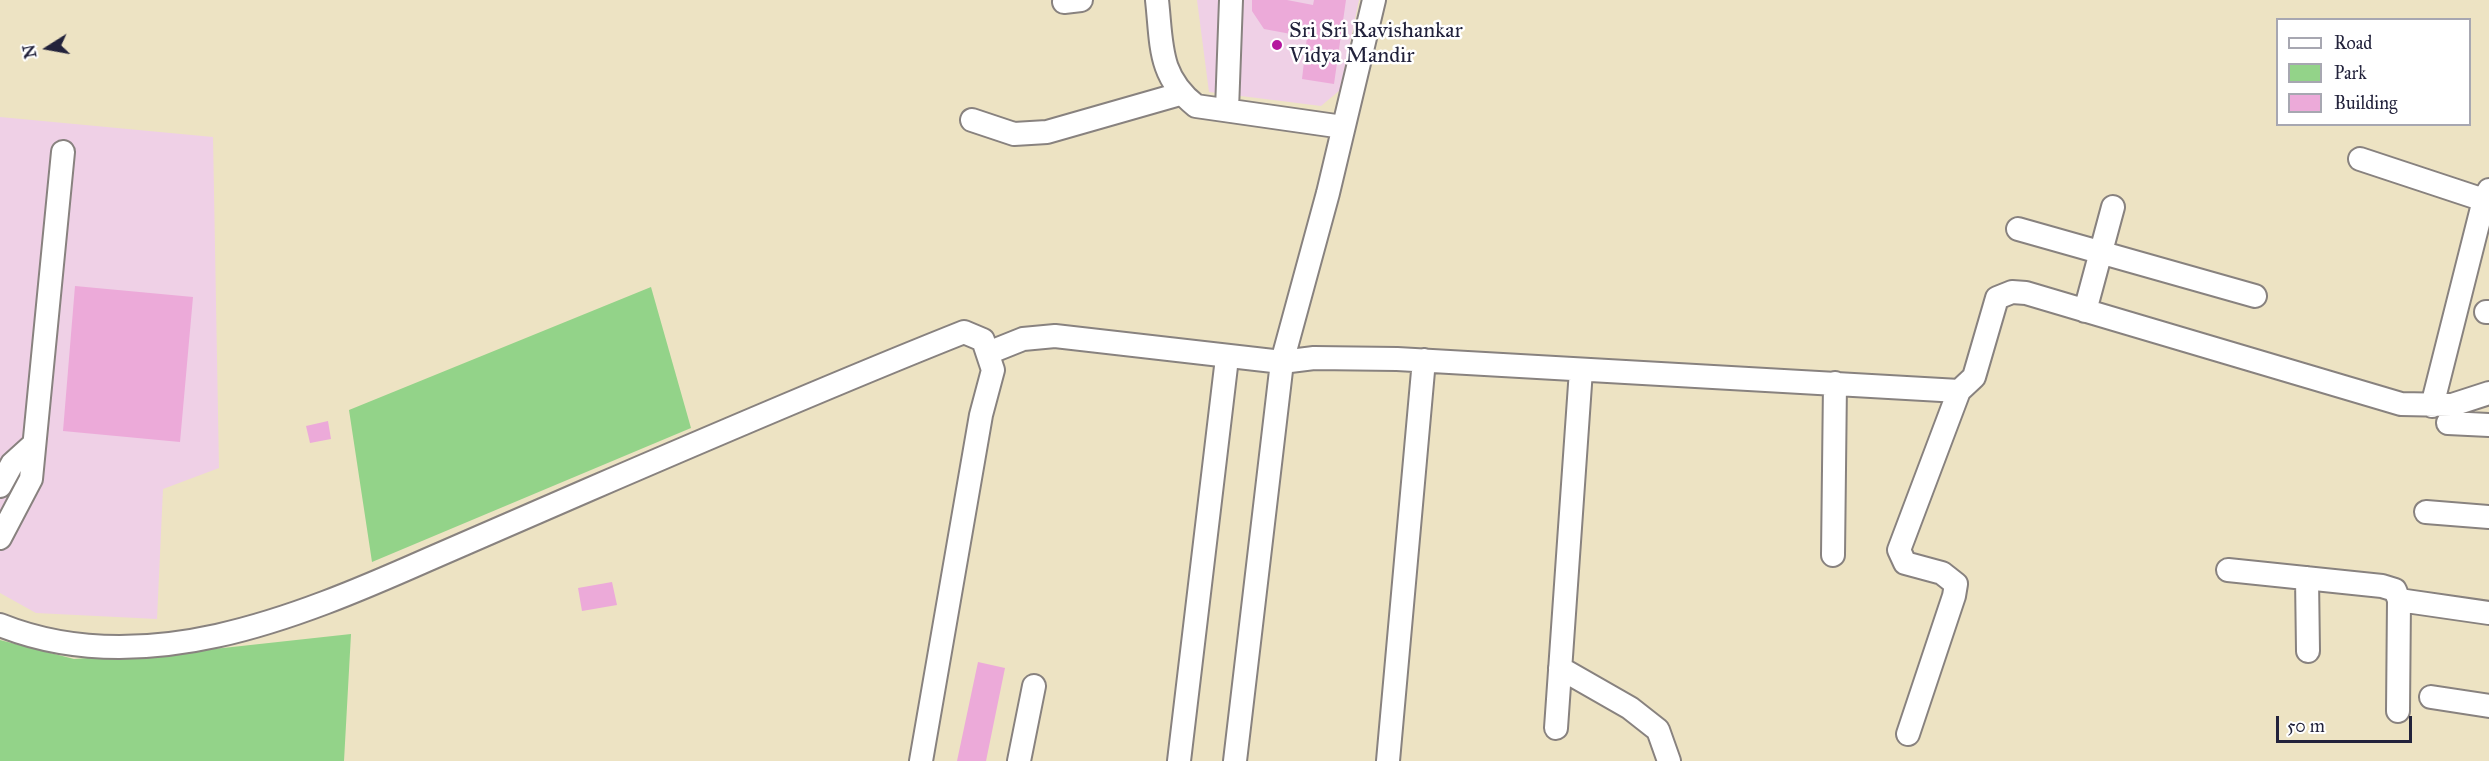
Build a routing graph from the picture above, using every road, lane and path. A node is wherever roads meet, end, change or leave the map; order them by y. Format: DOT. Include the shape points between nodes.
graph roads {
  1 [pos="1157,0"];
  2 [pos="1232,0"];
  3 [pos="1374,0"];
  4 [pos="1180,94"];
  5 [pos="1227,110"];
  6 [pos="972,120"];
  7 [pos="1343,127"];
  8 [pos="63,152"];
  9 [pos="2360,159"];
  10 [pos="2486,195"];
  11 [pos="2114,207"];
  12 [pos="2018,229"];
  13 [pos="2101,253"];
  14 [pos="2255,296"];
  15 [pos="2085,311"];
  16 [pos="988,353"];
  17 [pos="1227,357"];
  18 [pos="1425,360"];
  19 [pos="1282,362"];
  20 [pos="1581,370"];
  21 [pos="1835,383"];
  22 [pos="1959,392"];
  23 [pos="2489,393"];
  24 [pos="2432,406"];
  25 [pos="2448,423"];
  26 [pos="2489,425"];
  27 [pos="33,445"];
  28 [pos="0,486"];
  29 [pos="2426,512"];
  30 [pos="2489,517"];
  31 [pos="0,538"];
  32 [pos="1833,555"];
  33 [pos="2228,570"];
  34 [pos="2307,578"];
  35 [pos="2399,600"];
  36 [pos="2489,613"];
  37 [pos="0,625"];
  38 [pos="2308,651"];
  39 [pos="1560,668"];
  40 [pos="1034,686"];
  41 [pos="2431,697"];
  42 [pos="2489,706"];
  43 [pos="2398,711"];
  44 [pos="1556,728"];
  45 [pos="1908,734"];
  46 [pos="921,761"];
  47 [pos="1019,761"];
  48 [pos="1179,761"];
  49 [pos="1235,761"];
  50 [pos="1388,761"];
  51 [pos="1669,761"];
  1 -- 4 [label="street" via="1164,56 1170,80"];
  2 -- 5 [label="street"];
  3 -- 7 [label="street"];
  4 -- 5 [label="street" via="1196,106"];
  4 -- 6 [label="street" via="1047,132 1014,134"];
  5 -- 7 [label="street"];
  7 -- 19 [label="street"];
  8 -- 27 [label="street"];
  9 -- 10 [label="street"];
  10 -- 24 [label="street"];
  11 -- 13 [label="street"];
  12 -- 13 [label="street"];
  13 -- 14 [label="street"];
  13 -- 15 [label="street"];
  15 -- 22 [label="street" via="2026,293 2001,295 1974,377"];
  15 -- 24 [label="street" via="2401,404"];
  16 -- 17 [label="street" via="1023,339 1055,336"];
  16 -- 37 [label="street" via="983,340 964,332 370,585 233,632 191,642 97,647 53,641"];
  16 -- 46 [label="street" via="993,370 981,415"];
  17 -- 19 [label="street"];
  17 -- 48 [label="street"];
  18 -- 19 [label="street" via="1314,358"];
  18 -- 20 [label="street"];
  18 -- 50 [label="street"];
  19 -- 49 [label="street"];
  20 -- 21 [label="street"];
  20 -- 39 [label="street"];
  21 -- 22 [label="street"];
  21 -- 32 [label="street"];
  22 -- 45 [label="street" via="1899,550 1905,563 1942,573 1956,584"];
  23 -- 24 [label="street" via="2452,405"];
  25 -- 26 [label="street"];
  27 -- 28 [label="street" via="12,464"];
  27 -- 31 [label="street" via="31,479"];
  29 -- 30 [label="street"];
  33 -- 34 [label="street"];
  34 -- 35 [label="street" via="2382,586 2395,590"];
  34 -- 38 [label="street"];
  35 -- 36 [label="street"];
  35 -- 43 [label="street"];
  39 -- 44 [label="street"];
  39 -- 51 [label="street" via="1630,708 1658,730"];
  40 -- 47 [label="street"];
  41 -- 42 [label="street"];
}
